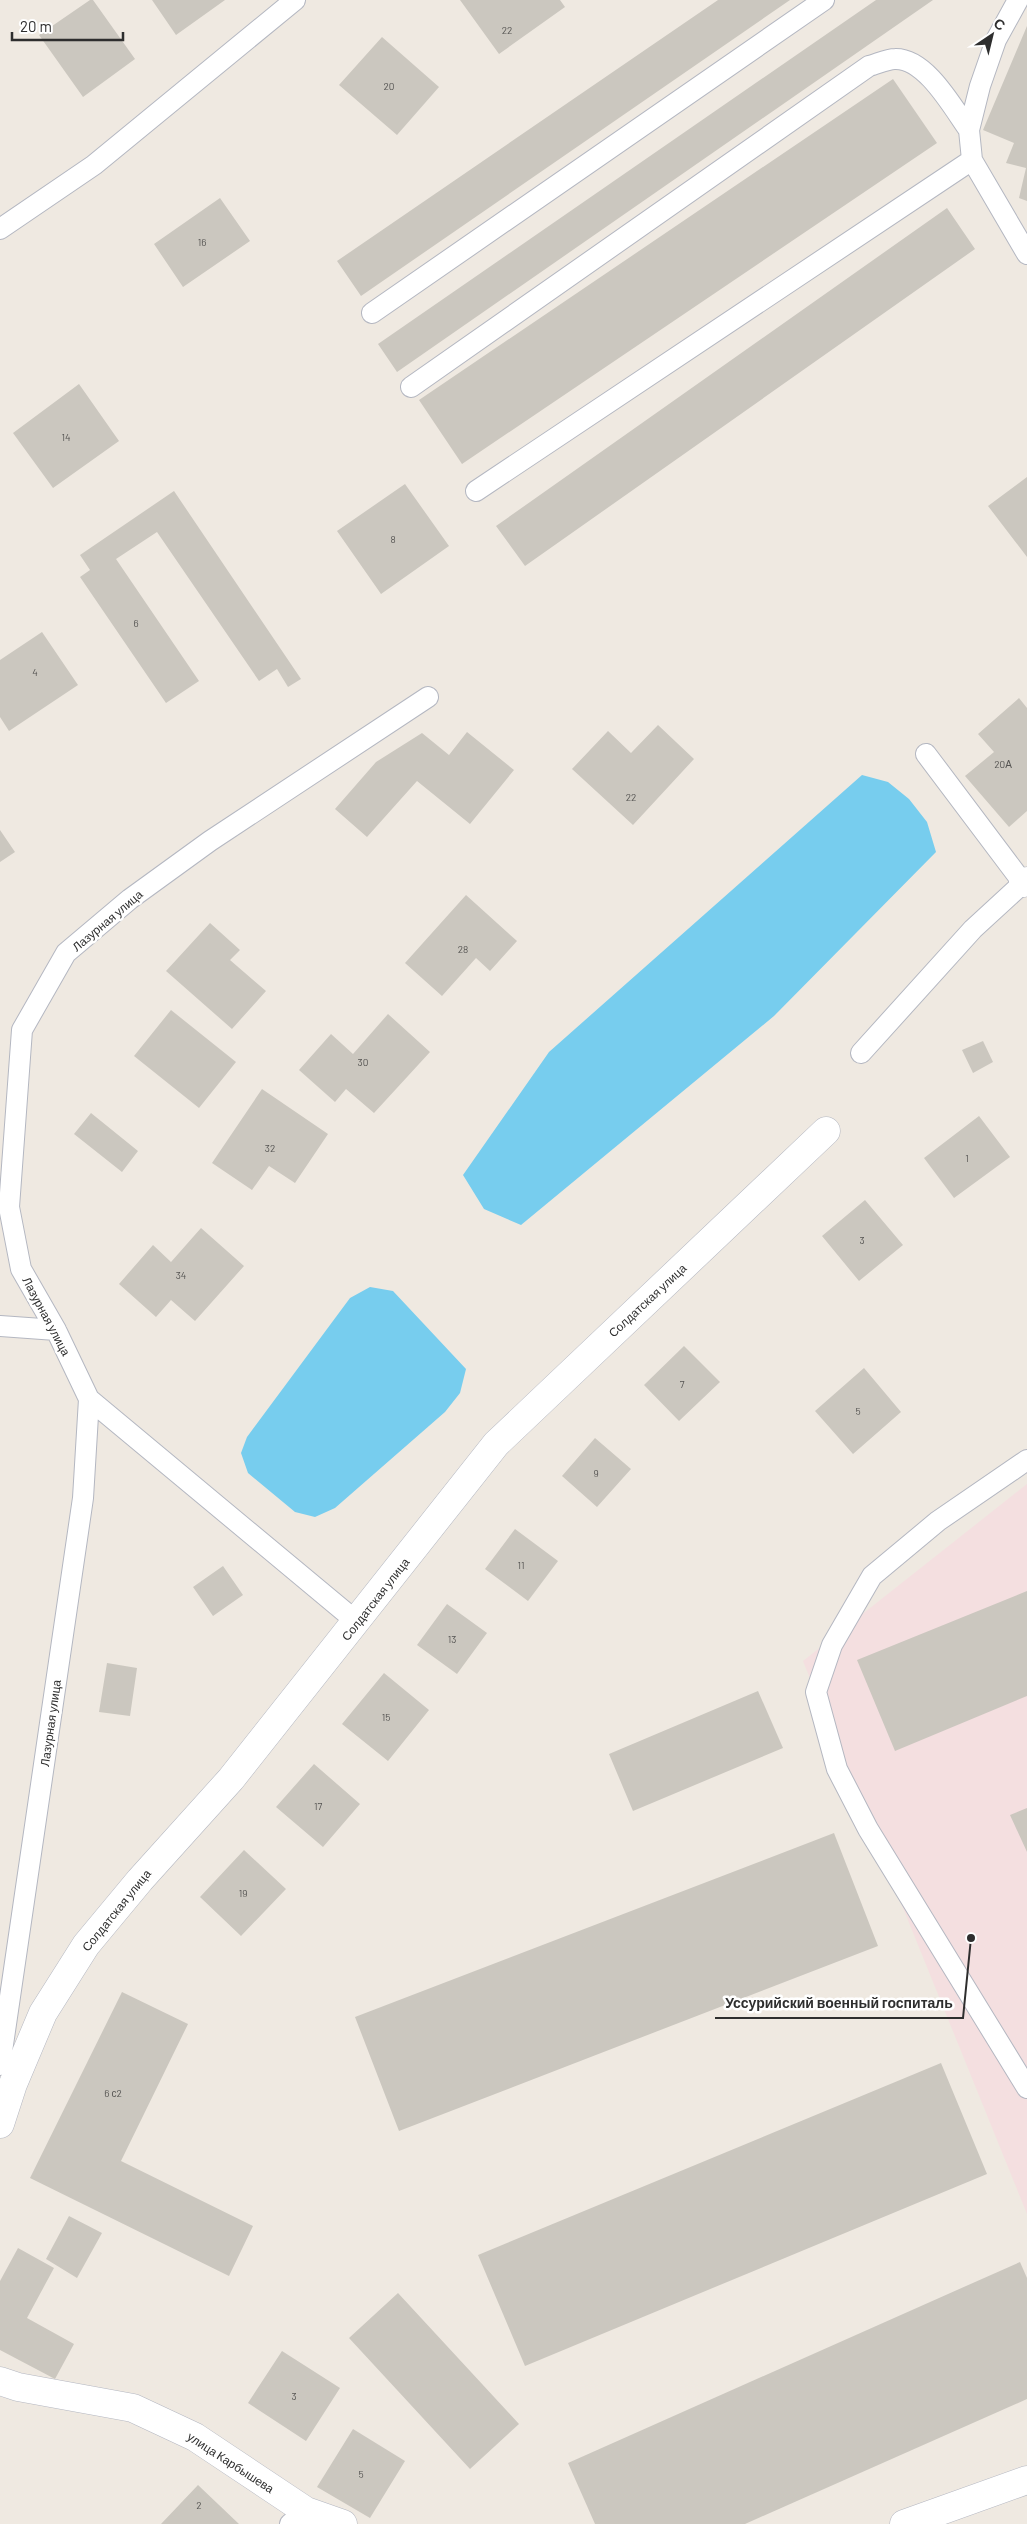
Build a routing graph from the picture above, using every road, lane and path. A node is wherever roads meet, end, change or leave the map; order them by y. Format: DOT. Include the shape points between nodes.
graph roads {
  1 [pos="295,0"];
  2 [pos="824,0"];
  3 [pos="1018,0"];
  4 [pos="969,130"];
  5 [pos="972,160"];
  6 [pos="0,229"];
  7 [pos="1027,254"];
  8 [pos="372,313"];
  9 [pos="411,387"];
  10 [pos="476,491"];
  11 [pos="428,697"];
  12 [pos="926,754"];
  13 [pos="1025,882"];
  14 [pos="861,1053"];
  15 [pos="826,1132"];
  16 [pos="0,1326"];
  17 [pos="56,1330"];
  18 [pos="89,1398"];
  19 [pos="1027,1460"];
  20 [pos="358,1622"];
  21 [pos="0,2065"];
  22 [pos="1027,2088"];
  23 [pos="0,2124"];
  24 [pos="0,2381"];
  25 [pos="1027,2480"];
  26 [pos="298,2518"];
  27 [pos="343,2524"];
  28 [pos="904,2524"];
  1 -- 6 [label="lane" via="94,165"];
  2 -- 8 [label="lane"];
  3 -- 4 [label="lane" via="996,40"];
  4 -- 5 [label="lane"];
  4 -- 9 [label="lane" via="939,87 919,66 896,59 869,66"];
  5 -- 7 [label="lane"];
  5 -- 10 [label="lane"];
  11 -- 17 [label="lane, Лазурная улица" via="210,841 130,899 66,953 22,1030 9,1206 22,1269"];
  12 -- 13 [label="lane"];
  13 -- 14 [label="lane" via="973,929"];
  15 -- 20 [label="street, Солдатская улица" via="496,1444"];
  16 -- 17 [label="lane"];
  17 -- 18 [label="lane, Лазурная улица"];
  18 -- 20 [label="lane"];
  18 -- 21 [label="lane, Лазурная улица" via="83,1498"];
  19 -- 22 [label="lane" via="938,1520 872,1576 832,1645 816,1692 837,1768 868,1829"];
  20 -- 23 [label="street, Солдатская улица" via="231,1779 86,1945 43,2012"];
  24 -- 26 [label="street, улица Карбышева" via="133,2408 195,2437"];
  25 -- 28 [label="street"];
  26 -- 27 [label="street, улица Карбышева"];
}
